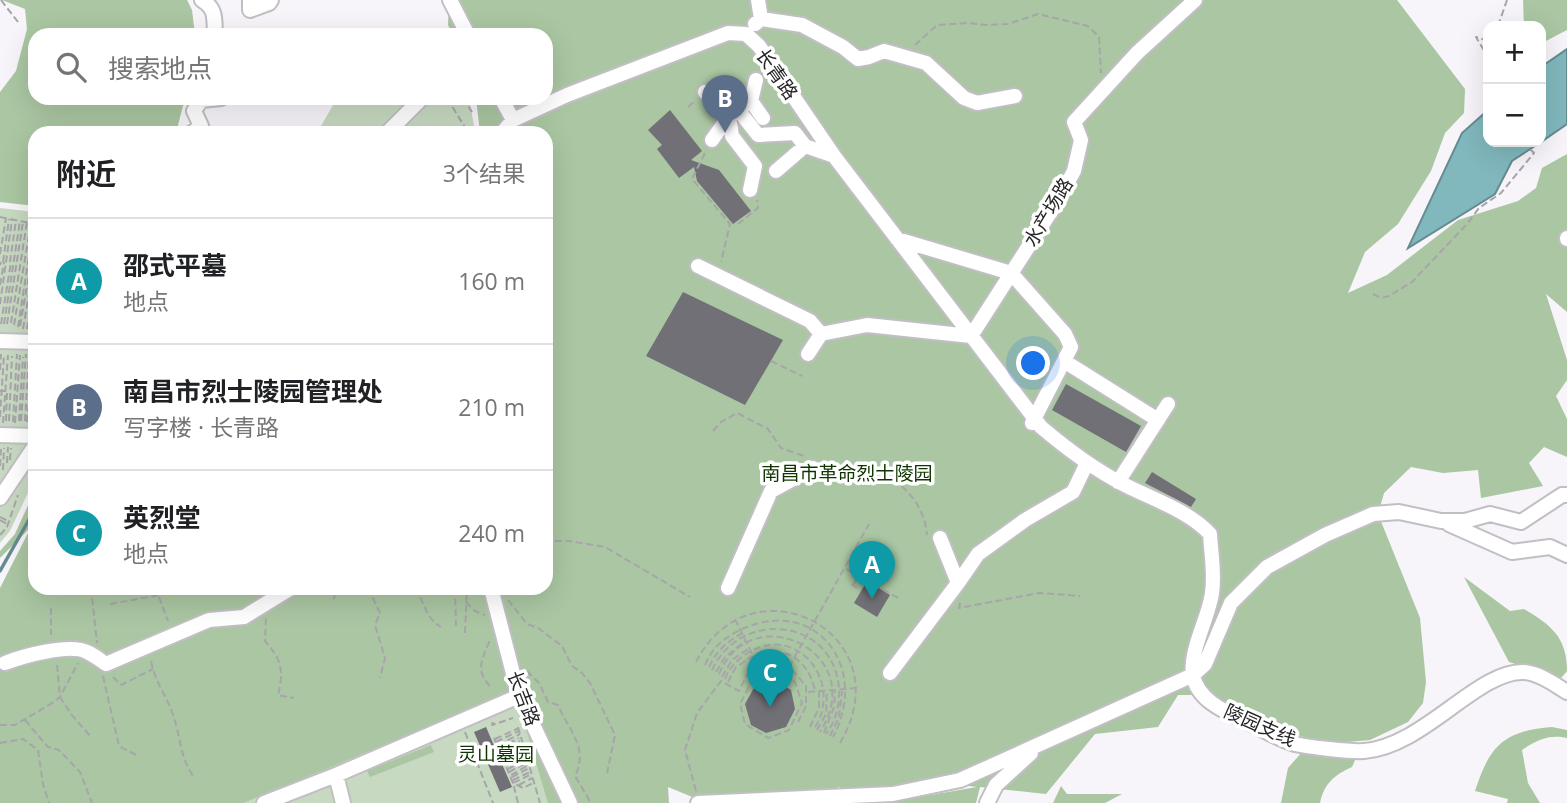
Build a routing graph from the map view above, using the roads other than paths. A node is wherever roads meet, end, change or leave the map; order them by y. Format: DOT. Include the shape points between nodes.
graph roads {
  1 [pos="202,0"];
  2 [pos="250,0"];
  3 [pos="271,0"];
  4 [pos="450,0"];
  5 [pos="758,0"];
  6 [pos="1195,0"];
  7 [pos="761,19"];
  8 [pos="215,28"];
  9 [pos="464,28"];
  10 [pos="746,34"];
  11 [pos="757,80"];
  12 [pos="705,92"];
  13 [pos="1015,96"];
  14 [pos="553,101"];
  15 [pos="198,105"];
  16 [pos="415,105"];
  17 [pos="505,105"];
  18 [pos="545,105"];
  19 [pos="740,109"];
  20 [pos="763,118"];
  21 [pos="513,120"];
  22 [pos="201,126"];
  23 [pos="394,126"];
  24 [pos="508,126"];
  25 [pos="712,140"];
  26 [pos="805,146"];
  27 [pos="834,156"];
  28 [pos="776,172"];
  29 [pos="750,190"];
  30 [pos="897,239"];
  31 [pos="698,266"];
  32 [pos="1011,273"];
  33 [pos="821,334"];
  34 [pos="971,336"];
  35 [pos="808,354"];
  36 [pos="1064,361"];
  37 [pos="1168,404"];
  38 [pos="1158,420"];
  39 [pos="1033,421"];
  40 [pos="20,436"];
  41 [pos="1087,463"];
  42 [pos="814,468"];
  43 [pos="1118,482"];
  44 [pos="1567,495"];
  45 [pos="0,498"];
  46 [pos="1441,521"];
  47 [pos="934,537"];
  48 [pos="1567,555"];
  49 [pos="728,588"];
  50 [pos="960,589"];
  51 [pos="285,595"];
  52 [pos="493,595"];
  53 [pos="5,663"];
  54 [pos="890,673"];
  55 [pos="1193,675"];
  56 [pos="1567,691"];
  57 [pos="519,696"];
  58 [pos="1043,743"];
  59 [pos="336,775"];
  60 [pos="264,803"];
  61 [pos="343,803"];
  62 [pos="570,803"];
  63 [pos="699,803"];
  64 [pos="987,803"];
  1 -- 8 [label="street" via="210,5"];
  2 -- 3 [label="street" via="250,10"];
  4 -- 9 [label="street"];
  5 -- 7 [label="street"];
  6 -- 32 [label="street, 水产场路" via="1137,52 1074,122 1081,139 1074,171"];
  7 -- 10 [label="street"];
  7 -- 13 [label="street" via="802,25 858,59 884,51 926,64 958,94 977,103"];
  10 -- 14 [label="street, 长青路" via="728,33"];
  10 -- 27 [label="street, 长青路" via="759,46"];
  11 -- 19 [label="street"];
  12 -- 19 [label="street"];
  15 -- 22 [label="street" via="194,111"];
  16 -- 23 [label="street"];
  17 -- 21 [label="street"];
  18 -- 21 [label="street, 长青路"];
  19 -- 20 [label="street"];
  19 -- 25 [label="street"];
  19 -- 26 [label="street" via="758,135 795,133"];
  19 -- 29 [label="street" via="732,136 755,166"];
  21 -- 24 [label="street"];
  26 -- 27 [label="street"];
  26 -- 28 [label="street"];
  27 -- 30 [label="street, 长青路"];
  30 -- 32 [label="street"];
  30 -- 34 [label="street, 长青路"];
  31 -- 33 [label="street" via="810,321"];
  32 -- 34 [label="street, 水产场路"];
  32 -- 36 [label="street" via="1065,334 1071,347"];
  33 -- 34 [label="street" via="867,325"];
  33 -- 35 [label="street"];
  34 -- 39 [label="street"];
  36 -- 38 [label="street" via="1083,381"];
  36 -- 39 [label="street" via="1052,392"];
  37 -- 38 [label="street"];
  38 -- 43 [label="street"];
  39 -- 41 [label="street"];
  40 -- 45 [label="street"];
  41 -- 43 [label="street"];
  41 -- 50 [label="street" via="1073,492 978,554"];
  42 -- 49 [label="street" via="771,491"];
  43 -- 55 [label="street" via="1200,523 1210,534 1213,593"];
  44 -- 46 [label="street" via="1521,522 1490,514"];
  46 -- 48 [label="street" via="1512,552 1550,547"];
  46 -- 55 [label="street" via="1399,512 1373,514 1267,567 1231,603 1205,664"];
  47 -- 50 [label="street"];
  50 -- 54 [label="street"];
  51 -- 53 [label="street" via="244,617 209,620 106,664 85,650 26,655"];
  52 -- 57 [label="street, 长吉路"];
  55 -- 56 [label="street, 陵园支线" via="1202,696 1295,744 1364,751 1394,744 1424,728 1505,675 1524,672"];
  55 -- 58 [label="street"];
  57 -- 59 [label="street"];
  57 -- 62 [label="street, 长吉路"];
  58 -- 63 [label="street" via="960,780 892,794"];
  58 -- 64 [label="street" via="996,785"];
  59 -- 60 [label="street"];
  59 -- 61 [label="street"];
}
